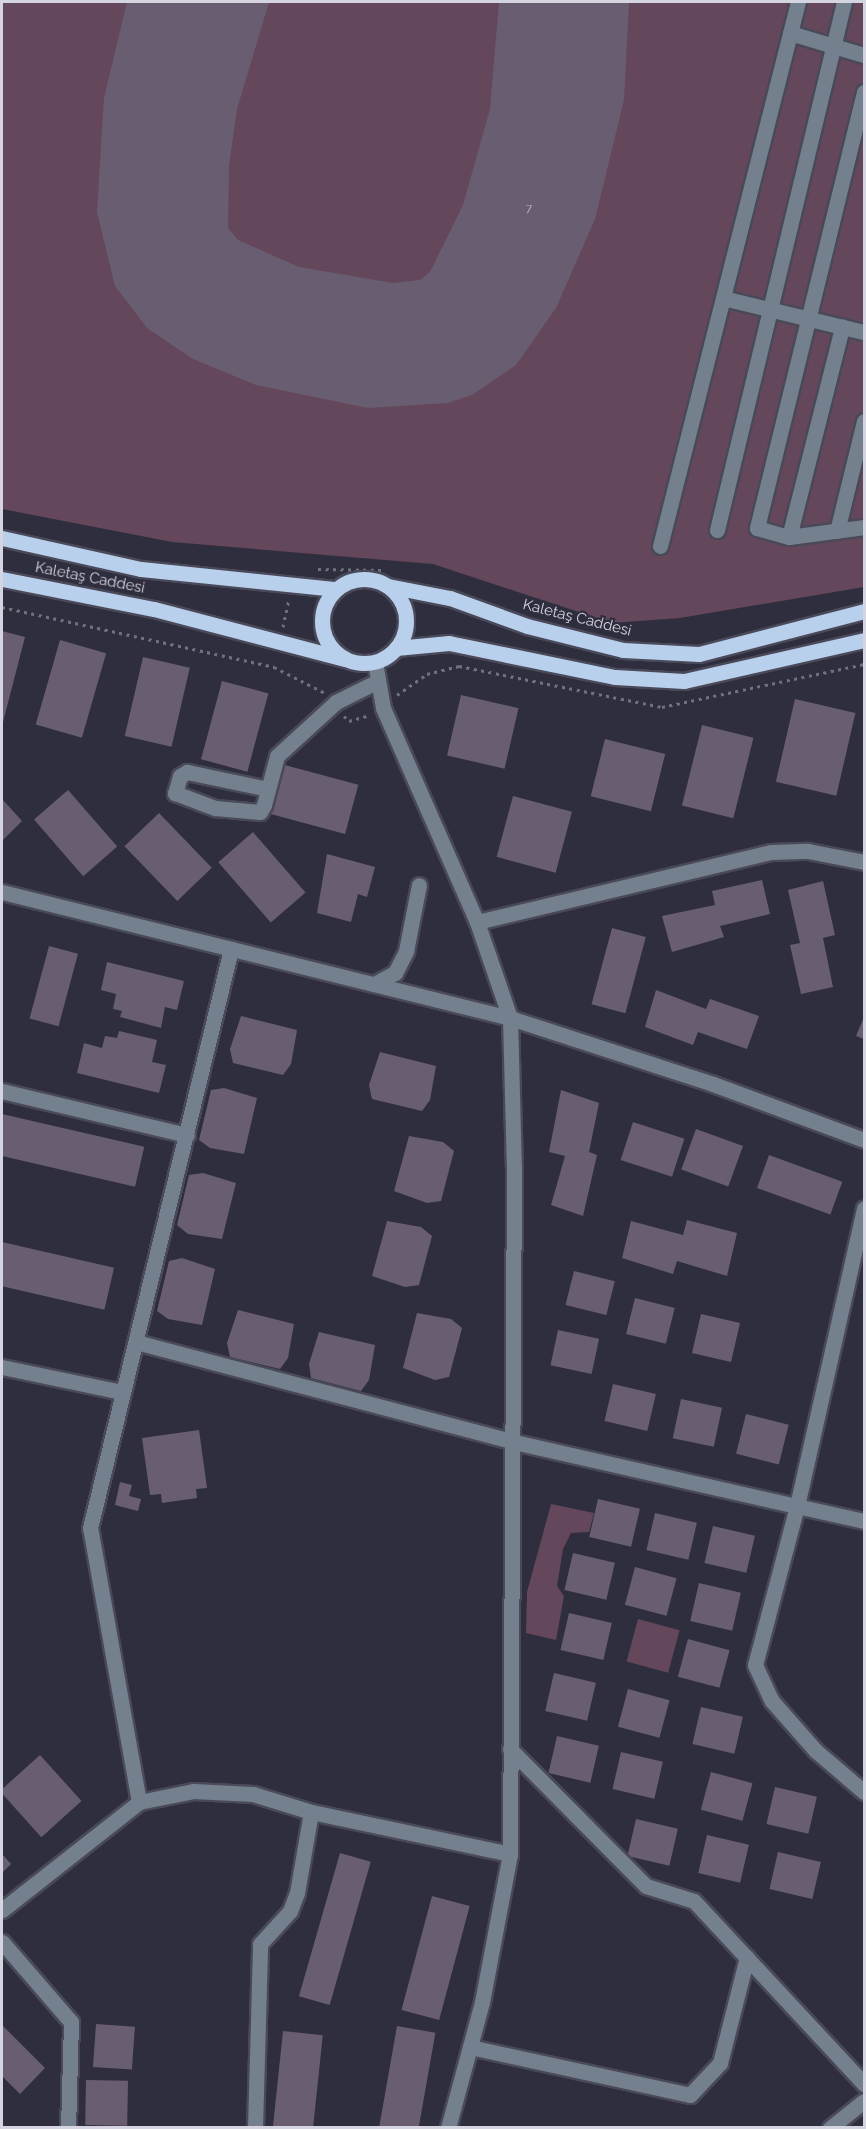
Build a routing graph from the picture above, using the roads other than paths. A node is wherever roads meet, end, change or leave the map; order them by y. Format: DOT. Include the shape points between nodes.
graph roads {
  1 [pos="798,2"];
  2 [pos="844,2"];
  3 [pos="790,33"];
  4 [pos="833,48"];
  5 [pos="864,55"];
  6 [pos="864,92"];
  7 [pos="723,298"];
  8 [pos="768,310"];
  9 [pos="811,320"];
  10 [pos="842,327"];
  11 [pos="863,327"];
  12 [pos="864,421"];
  13 [pos="864,527"];
  14 [pos="717,530"];
  15 [pos="837,531"];
  16 [pos="789,537"];
  17 [pos="2,538"];
  18 [pos="660,546"];
  19 [pos="2,579"];
  20 [pos="388,586"];
  21 [pos="336,589"];
  22 [pos="864,610"];
  23 [pos="864,640"];
  24 [pos="396,648"];
  25 [pos="345,659"];
  26 [pos="375,662"];
  27 [pos="376,682"];
  28 [pos="268,789"];
  29 [pos="864,862"];
  30 [pos="419,885"];
  31 [pos="2,892"];
  32 [pos="477,922"];
  33 [pos="231,949"];
  34 [pos="374,984"];
  35 [pos="510,1018"];
  36 [pos="2,1091"];
  37 [pos="187,1135"];
  38 [pos="864,1140"];
  39 [pos="864,1208"];
  40 [pos="136,1342"];
  41 [pos="2,1367"];
  42 [pos="122,1392"];
  43 [pos="510,1441"];
  44 [pos="796,1506"];
  45 [pos="864,1521"];
  46 [pos="510,1749"];
  47 [pos="864,1792"];
  48 [pos="139,1802"];
  49 [pos="311,1812"];
  50 [pos="510,1854"];
  51 [pos="2,1910"];
  52 [pos="2,1942"];
  53 [pos="747,1958"];
  54 [pos="470,2047"];
  55 [pos="864,2084"];
  56 [pos="864,2102"];
  57 [pos="68,2127"];
  58 [pos="255,2127"];
  59 [pos="448,2127"];
  60 [pos="830,2127"];
  1 -- 3 [label="street"];
  2 -- 4 [label="street"];
  3 -- 4 [label="street"];
  3 -- 7 [label="street"];
  4 -- 5 [label="street"];
  4 -- 8 [label="street"];
  6 -- 9 [label="street"];
  7 -- 8 [label="street"];
  7 -- 18 [label="street"];
  8 -- 9 [label="street"];
  8 -- 14 [label="street"];
  9 -- 10 [label="street"];
  9 -- 16 [label="street" via="757,528"];
  10 -- 11 [label="street"];
  10 -- 16 [label="street"];
  12 -- 15 [label="street"];
  13 -- 15 [label="street"];
  15 -- 16 [label="street"];
  17 -- 21 [label="main road, Kaletaş Caddesi" via="141,569"];
  19 -- 25 [label="main road, Kaletaş Caddesi" via="154,609"];
  20 -- 21 [label="main road" via="362,579"];
  20 -- 22 [label="main road, Kaletaş Caddesi" via="450,598 527,626 623,650 699,654"];
  20 -- 24 [label="main road" via="404,608 403,636"];
  21 -- 25 [label="main road" via="322,612 322,626 326,640"];
  23 -- 24 [label="main road" via="684,681 615,677 449,643"];
  24 -- 26 [label="main road"];
  25 -- 26 [label="main road"];
  26 -- 27 [label="street"];
  27 -- 28 [label="street" via="336,702 277,756"];
  27 -- 32 [label="street" via="383,708"];
  28 -- 28 [label="street" via="187,772 180,776 175,793 187,800 249,813 260,812"];
  29 -- 32 [label="street" via="808,851 771,852"];
  30 -- 34 [label="street" via="406,951 395,973"];
  31 -- 33 [label="street"];
  32 -- 35 [label="street"];
  33 -- 34 [label="street"];
  33 -- 37 [label="street"];
  34 -- 35 [label="street"];
  35 -- 38 [label="street" via="713,1083"];
  35 -- 43 [label="street" via="514,1167"];
  36 -- 37 [label="street"];
  37 -- 40 [label="street"];
  39 -- 44 [label="street"];
  40 -- 42 [label="street"];
  40 -- 43 [label="street"];
  41 -- 42 [label="street"];
  42 -- 48 [label="street" via="90,1528"];
  43 -- 44 [label="street"];
  43 -- 46 [label="street"];
  44 -- 45 [label="street"];
  44 -- 47 [label="street" via="756,1665 780,1709 816,1751"];
  46 -- 50 [label="street"];
  46 -- 53 [label="street" via="646,1886 694,1901"];
  48 -- 49 [label="street" via="193,1791 254,1794"];
  48 -- 51 [label="street"];
  49 -- 50 [label="street"];
  49 -- 58 [label="street" via="297,1893 290,1911 260,1944"];
  50 -- 54 [label="street"];
  52 -- 57 [label="street" via="71,2022"];
  53 -- 54 [label="street" via="720,2063 690,2096"];
  53 -- 55 [label="street"];
  54 -- 59 [label="street"];
  56 -- 60 [label="street"];
}
